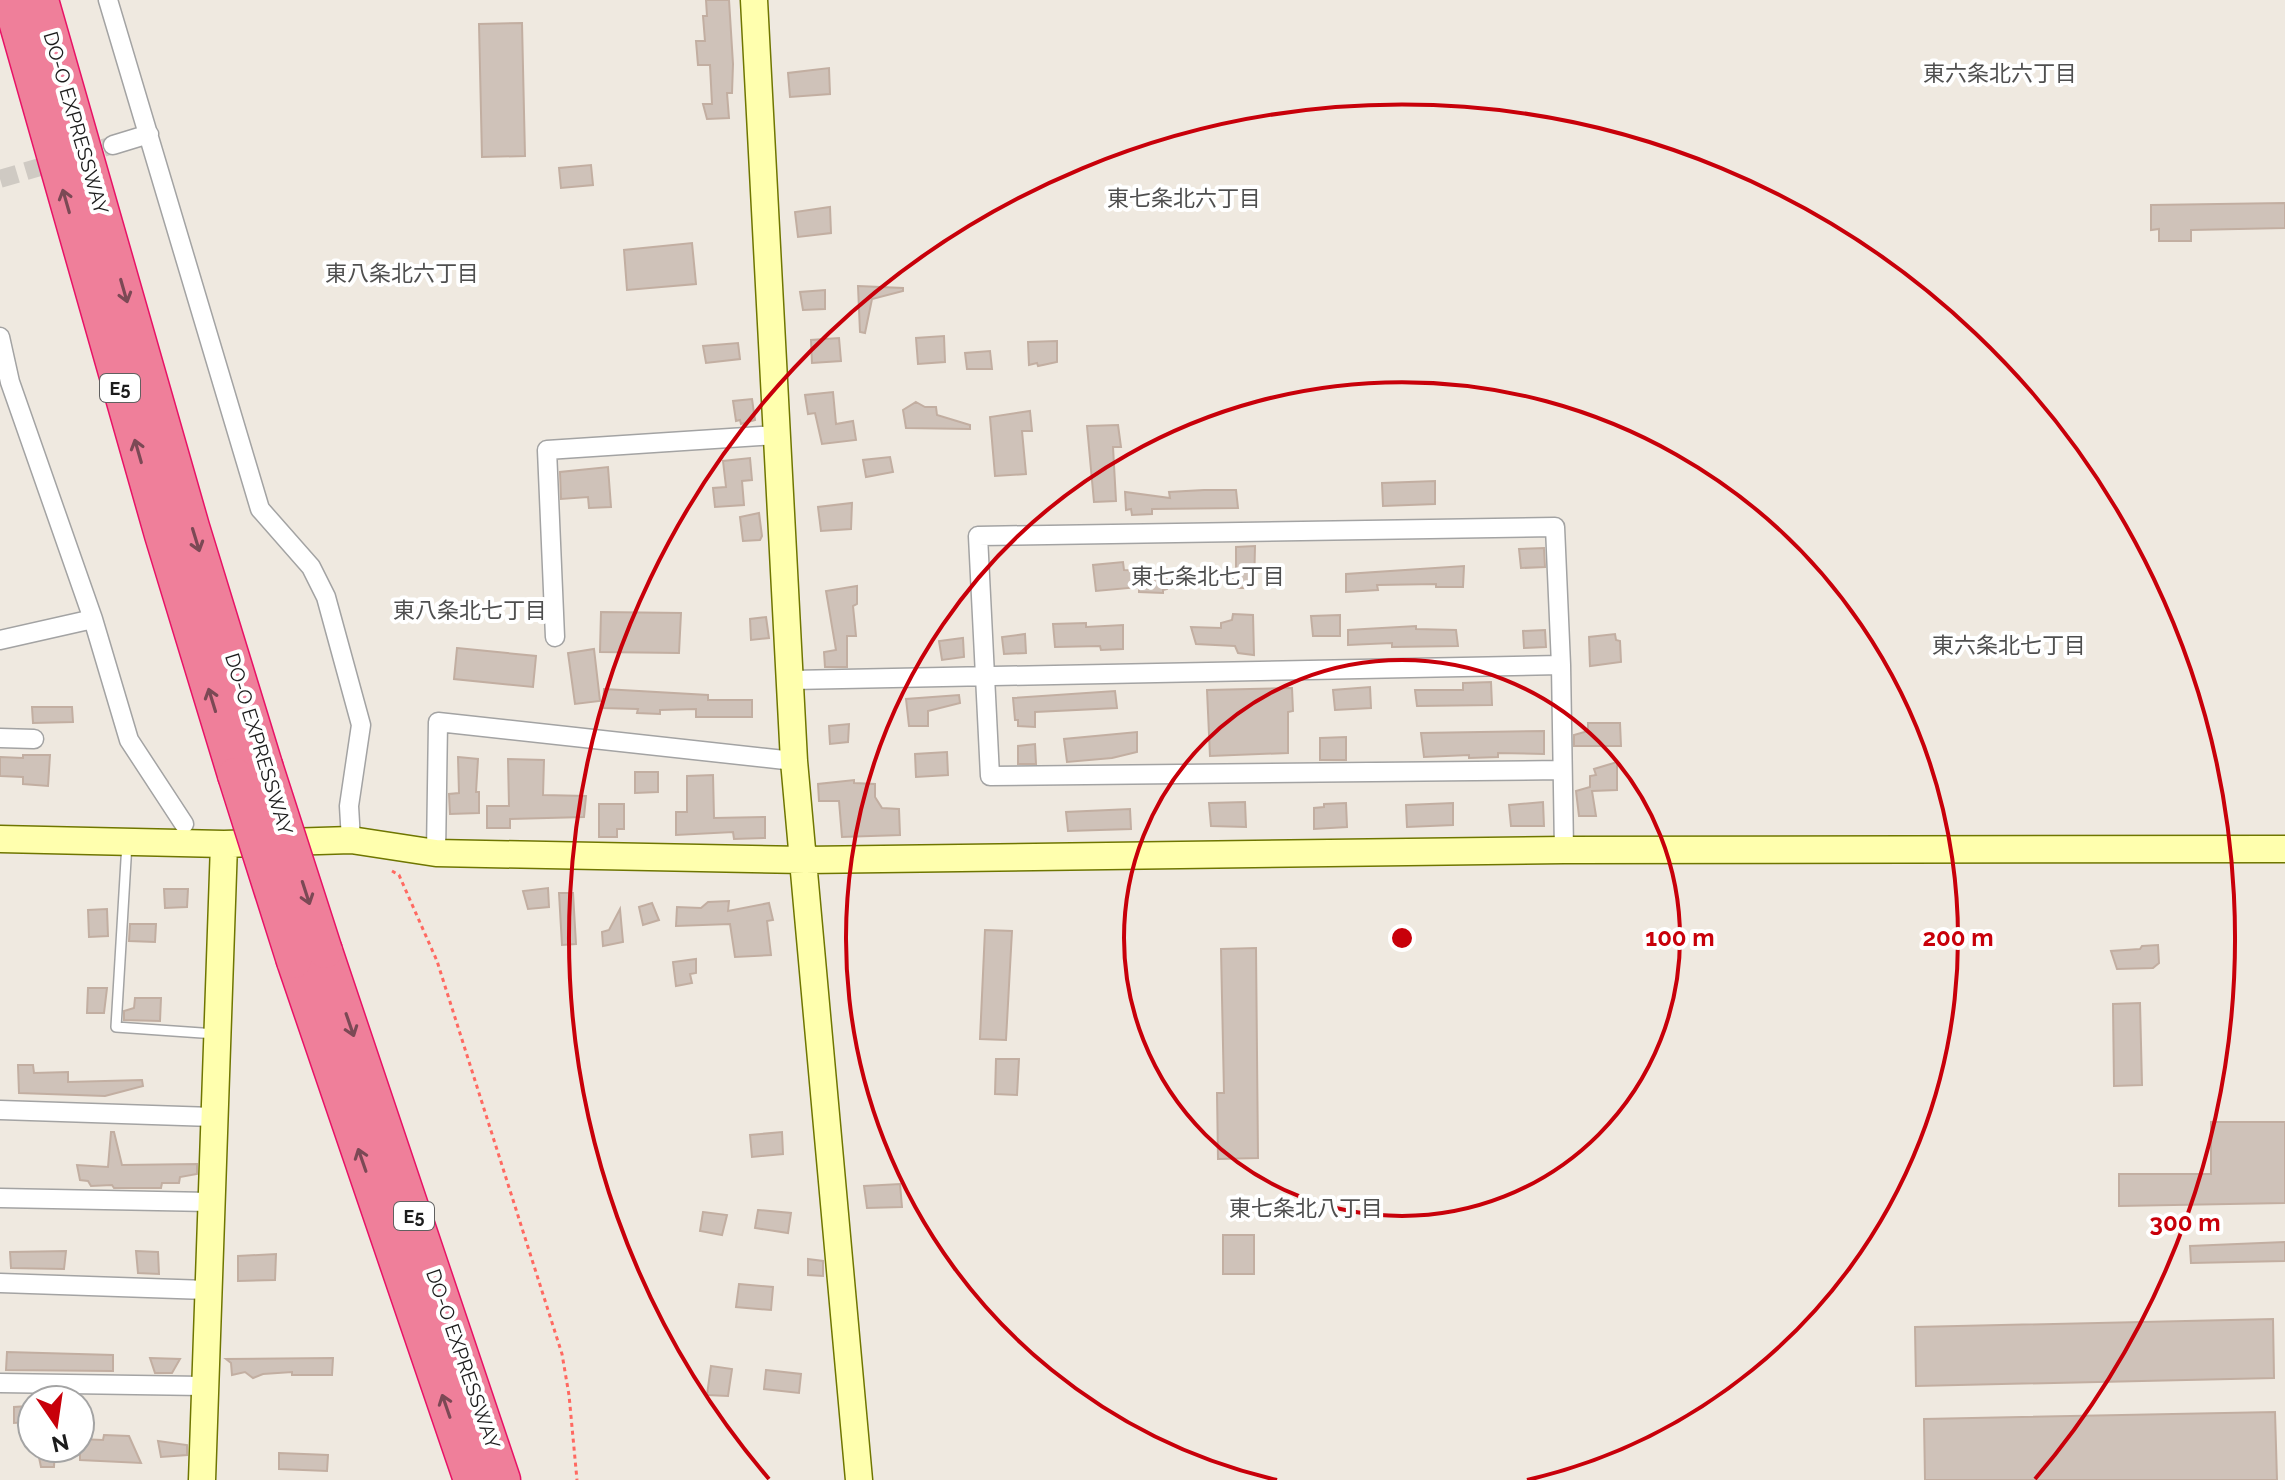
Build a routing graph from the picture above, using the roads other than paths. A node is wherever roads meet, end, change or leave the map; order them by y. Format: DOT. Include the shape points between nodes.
graph roads {
  1 [pos="10,0"];
  2 [pos="41,0"];
  3 [pos="108,0"];
  4 [pos="754,0"];
  5 [pos="0,2"];
  6 [pos="43,122"];
  7 [pos="149,134"];
  8 [pos="113,145"];
  9 [pos="0,337"];
  10 [pos="5,383"];
  11 [pos="777,435"];
  12 [pos="93,619"];
  13 [pos="555,637"];
  14 [pos="0,640"];
  15 [pos="1561,665"];
  16 [pos="986,678"];
  17 [pos="792,680"];
  18 [pos="0,738"];
  19 [pos="34,739"];
  20 [pos="794,761"];
  21 [pos="250,770"];
  22 [pos="1562,770"];
  23 [pos="190,833"];
  24 [pos="0,839"];
  25 [pos="351,840"];
  26 [pos="127,842"];
  27 [pos="224,844"];
  28 [pos="2285,849"];
  29 [pos="1564,850"];
  30 [pos="436,853"];
  31 [pos="805,860"];
  32 [pos="309,956"];
  33 [pos="216,1034"];
  34 [pos="0,1110"];
  35 [pos="213,1117"];
  36 [pos="0,1198"];
  37 [pos="210,1202"];
  38 [pos="0,1283"];
  39 [pos="207,1290"];
  40 [pos="0,1383"];
  41 [pos="203,1386"];
  42 [pos="202,1480"];
  43 [pos="471,1480"];
  44 [pos="503,1480"];
  45 [pos="859,1480"];
  1 -- 6 [label="highway, DO-O EXPRESSWAY / E5"];
  2 -- 21 [label="highway, DO-O EXPRESSWAY / E5, one-way" via="178,481"];
  3 -- 7 [label="street"];
  4 -- 11 [label="street"];
  5 -- 6 [label="highway"];
  21 -- 6 [label="highway, DO-O EXPRESSWAY / E5, one-way" via="162,535"];
  7 -- 8 [label="street"];
  7 -- 25 [label="street" via="260,509 311,567 326,597 361,725 349,806"];
  9 -- 10 [label="street"];
  10 -- 12 [label="street"];
  11 -- 13 [label="street" via="547,450"];
  11 -- 17 [label="street"];
  12 -- 14 [label="street"];
  12 -- 23 [label="street" via="129,740"];
  15 -- 16 [label="street"];
  15 -- 16 [label="street" via="1555,527 978,536"];
  15 -- 22 [label="street"];
  16 -- 17 [label="street"];
  16 -- 22 [label="street" via="990,776"];
  17 -- 20 [label="street"];
  18 -- 19 [label="street"];
  20 -- 30 [label="street" via="438,722"];
  20 -- 31 [label="street"];
  21 -- 32 [label="highway, DO-O EXPRESSWAY / E5, bridge"];
  22 -- 29 [label="street"];
  23 -- 26 [label="street"];
  23 -- 27 [label="street"];
  24 -- 26 [label="street"];
  25 -- 27 [label="street"];
  25 -- 30 [label="street"];
  26 -- 33 [label="lane" via="116,1027"];
  27 -- 33 [label="street"];
  28 -- 29 [label="street"];
  29 -- 31 [label="street"];
  30 -- 31 [label="street"];
  31 -- 45 [label="street"];
  43 -- 32 [label="highway, DO-O EXPRESSWAY / E5, one-way"];
  32 -- 44 [label="highway, DO-O EXPRESSWAY / E5, one-way"];
  33 -- 35 [label="street"];
  34 -- 35 [label="street"];
  35 -- 37 [label="street"];
  36 -- 37 [label="street"];
  37 -- 39 [label="street"];
  38 -- 39 [label="street"];
  39 -- 41 [label="street"];
  40 -- 41 [label="street"];
  41 -- 42 [label="street"];
}
